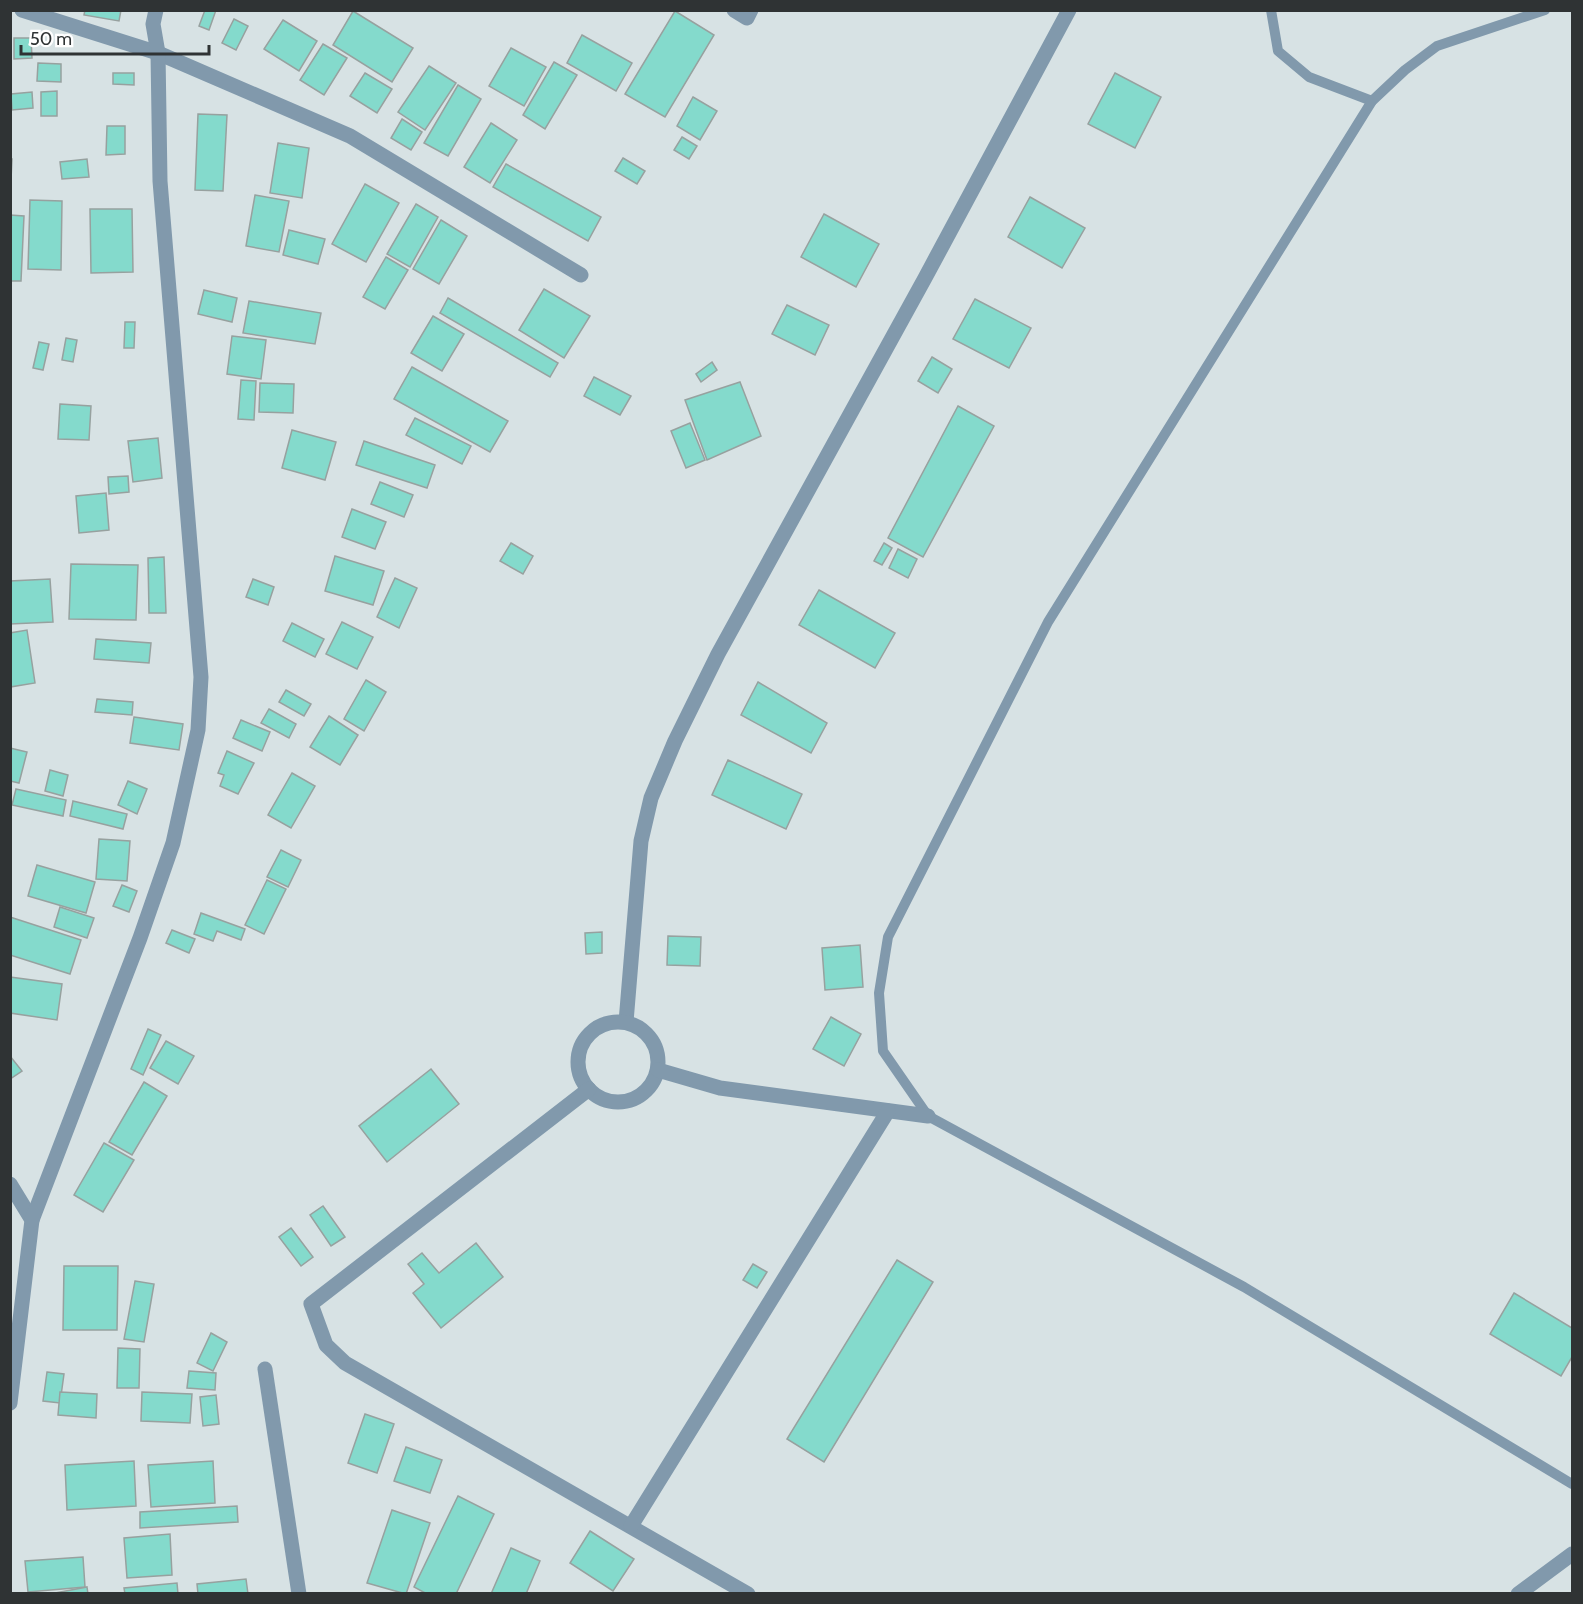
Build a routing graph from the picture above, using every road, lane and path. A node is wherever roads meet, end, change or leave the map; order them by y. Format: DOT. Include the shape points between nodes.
graph roads {
  1 [pos="22,10"];
  2 [pos="156,10"];
  3 [pos="734,10"];
  4 [pos="752,10"];
  5 [pos="1069,10"];
  6 [pos="1270,10"];
  7 [pos="1545,10"];
  8 [pos="158,53"];
  9 [pos="1372,101"];
  10 [pos="581,275"];
  11 [pos="627,1022"];
  12 [pos="658,1070"];
  13 [pos="589,1089"];
  14 [pos="888,1111"];
  15 [pos="928,1116"];
  16 [pos="10,1184"];
  17 [pos="32,1220"];
  18 [pos="265,1369"];
  19 [pos="10,1403"];
  20 [pos="1572,1484"];
  21 [pos="631,1526"];
  22 [pos="1572,1558"];
  23 [pos="298,1593"];
  24 [pos="748,1593"];
  25 [pos="1518,1593"];
  1 -- 8 [label="street"];
  2 -- 8 [label="street" via="153,24"];
  3 -- 4 [label="street" via="747,18"];
  5 -- 11 [label="street" via="718,654 675,741 651,798 640,841"];
  6 -- 9 [label="lane" via="1278,51 1309,76"];
  7 -- 9 [label="lane" via="1437,46"];
  8 -- 10 [label="street" via="350,136"];
  8 -- 17 [label="street" via="160,181 201,677 198,730 173,843"];
  9 -- 15 [label="lane" via="1048,622 888,936 879,993 883,1051"];
  11 -- 12 [label="street" via="638,1027 655,1045"];
  11 -- 13 [label="street" via="602,1025 584,1042 578,1067"];
  12 -- 13 [label="street" via="645,1091 623,1102 599,1097"];
  12 -- 14 [label="street" via="720,1088"];
  13 -- 21 [label="street" via="311,1304 326,1345 345,1363"];
  14 -- 15 [label="street"];
  14 -- 21 [label="street"];
  15 -- 20 [label="lane" via="1244,1287"];
  16 -- 17 [label="street"];
  17 -- 19 [label="street"];
  18 -- 23 [label="street"];
  21 -- 24 [label="street"];
  22 -- 25 [label="street"];
}
